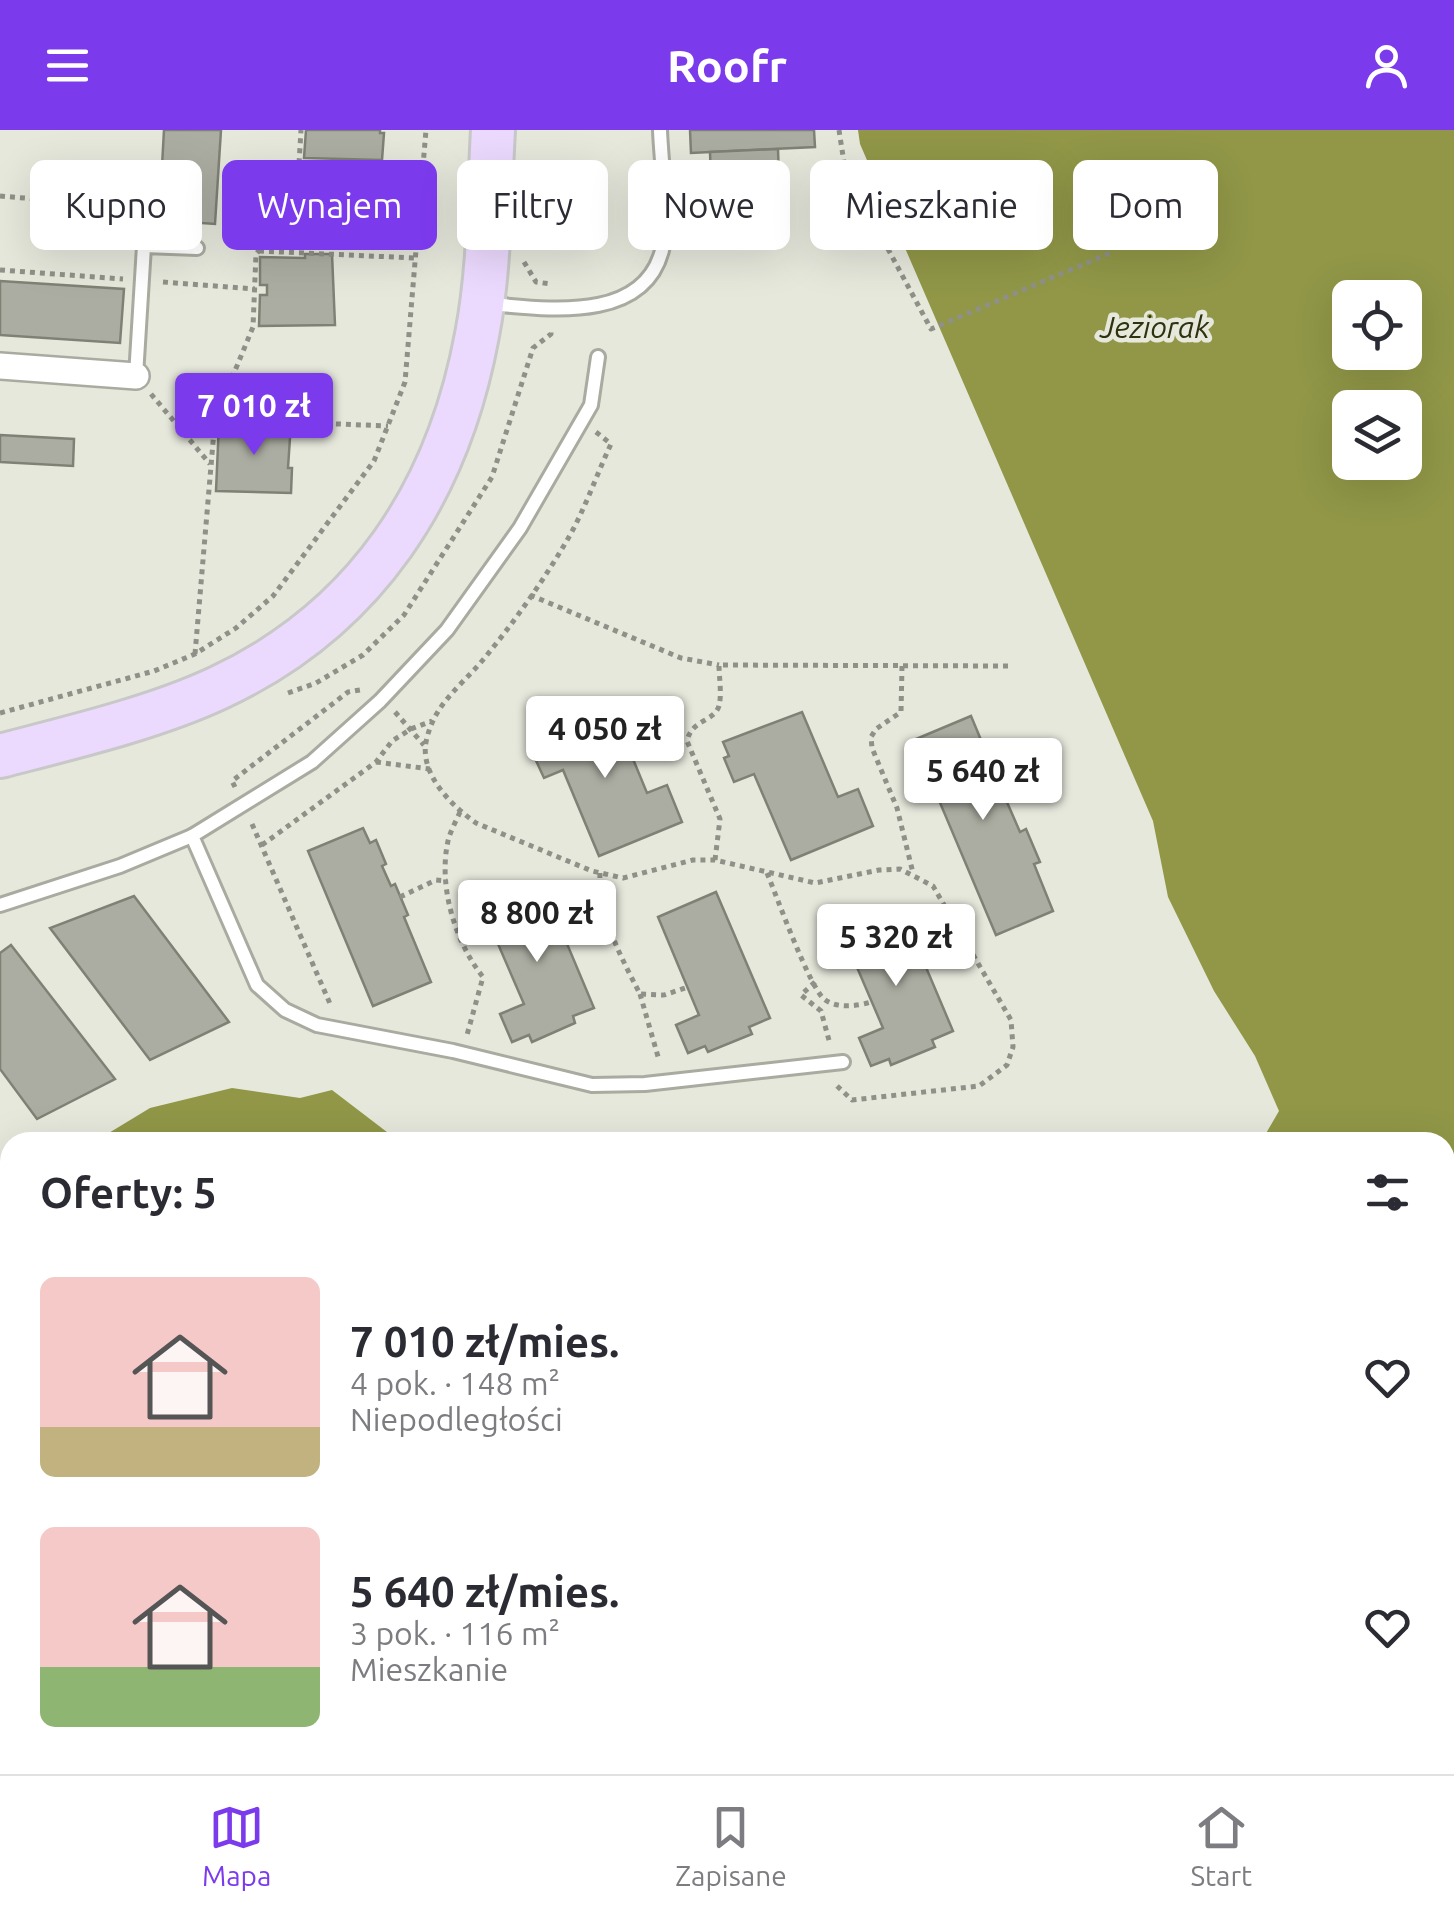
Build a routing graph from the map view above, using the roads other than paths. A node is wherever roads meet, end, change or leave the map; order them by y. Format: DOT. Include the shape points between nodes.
graph roads {
  1 [pos="493,130"];
  2 [pos="660,130"];
  3 [pos="144,250"];
  4 [pos="482,303"];
  5 [pos="598,358"];
  6 [pos="0,366"];
  7 [pos="136,376"];
  8 [pos="0,756"];
  9 [pos="192,836"];
  10 [pos="0,905"];
  11 [pos="837,1062"];
  1 -- 4 [label="main road"];
  2 -- 4 [label="lane" via="664,243 643,282 624,298 578,310"];
  3 -- 7 [label="lane"];
  4 -- 8 [label="main road" via="467,385 434,477 387,552 323,622 214,690"];
  5 -- 9 [label="lane" via="591,405 520,528 448,630 312,762"];
  6 -- 7 [label="street"];
  9 -- 10 [label="lane"];
  9 -- 11 [label="lane" via="257,985 317,1025 592,1085"];
}
